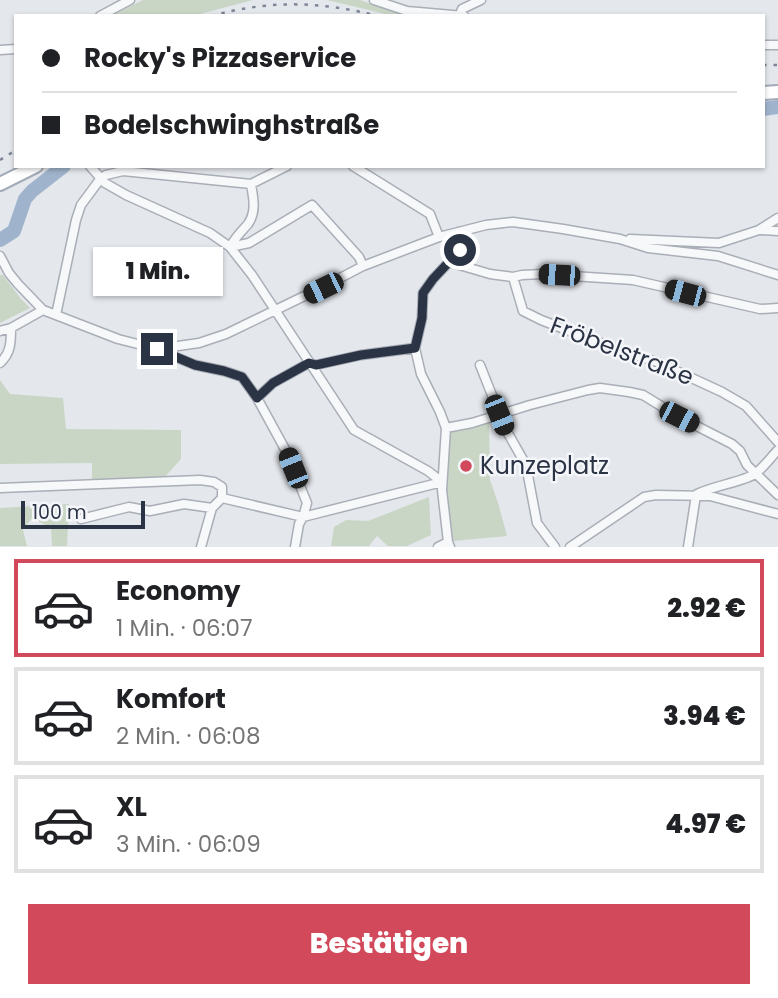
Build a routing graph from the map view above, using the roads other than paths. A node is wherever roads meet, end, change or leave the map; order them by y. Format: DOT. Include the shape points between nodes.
graph roads {
  1 [pos="130,0"];
  2 [pos="374,0"];
  3 [pos="481,0"];
  4 [pos="407,13"];
  5 [pos="104,14"];
  6 [pos="434,14"];
  7 [pos="462,14"];
  8 [pos="32,168"];
  9 [pos="92,168"];
  10 [pos="281,168"];
  11 [pos="357,168"];
  12 [pos="101,178"];
  13 [pos="0,184"];
  14 [pos="251,184"];
  15 [pos="778,218"];
  16 [pos="759,230"];
  17 [pos="778,231"];
  18 [pos="458,232"];
  19 [pos="439,237"];
  20 [pos="620,239"];
  21 [pos="230,247"];
  22 [pos="0,256"];
  23 [pos="449,262"];
  24 [pos="363,266"];
  25 [pos="778,275"];
  26 [pos="513,277"];
  27 [pos="778,308"];
  28 [pos="760,309"];
  29 [pos="43,310"];
  30 [pos="276,311"];
  31 [pos="778,314"];
  32 [pos="56,315"];
  33 [pos="11,328"];
  34 [pos="0,331"];
  35 [pos="415,348"];
  36 [pos="157,349"];
  37 [pos="0,363"];
  38 [pos="309,363"];
  39 [pos="480,365"];
  40 [pos="257,398"];
  41 [pos="499,415"];
  42 [pos="446,428"];
  43 [pos="778,442"];
  44 [pos="778,450"];
  45 [pos="756,473"];
  46 [pos="442,482"];
  47 [pos="0,488"];
  48 [pos="696,495"];
  49 [pos="778,495"];
  50 [pos="222,498"];
  51 [pos="212,508"];
  52 [pos="778,514"];
  53 [pos="303,517"];
  54 [pos="81,519"];
  55 [pos="449,544"];
  56 [pos="201,547"];
  57 [pos="295,547"];
  58 [pos="438,547"];
  59 [pos="555,547"];
  60 [pos="570,547"];
  61 [pos="688,547"];
  1 -- 5 [label="street"];
  2 -- 4 [label="street"];
  3 -- 7 [label="street" via="462,9"];
  4 -- 6 [label="street"];
  8 -- 13 [label="main road"];
  9 -- 12 [label="street"];
  10 -- 14 [label="street"];
  11 -- 19 [label="street" via="430,214"];
  12 -- 14 [label="street" via="123,171"];
  12 -- 21 [label="street"];
  12 -- 32 [label="street" via="76,220"];
  14 -- 21 [label="street" via="253,213"];
  15 -- 16 [label="street"];
  16 -- 17 [label="street"];
  16 -- 20 [label="street" via="719,243"];
  18 -- 19 [label="street"];
  18 -- 20 [label="street" via="513,222"];
  18 -- 23 [label="street" via="460,250"];
  19 -- 24 [label="street"];
  20 -- 25 [label="street" via="648,248 719,256"];
  21 -- 24 [label="street" via="249,243 312,205"];
  21 -- 30 [label="street"];
  22 -- 29 [label="street" via="9,273"];
  23 -- 26 [label="street"];
  23 -- 35 [label="street" via="423,293"];
  24 -- 30 [label="street"];
  26 -- 28 [label="street" via="542,274 633,281"];
  26 -- 43 [label="street, Fröbelstraße" via="523,311 722,392 746,406"];
  27 -- 28 [label="street"];
  28 -- 31 [label="street"];
  29 -- 32 [label="street"];
  29 -- 33 [label="street"];
  30 -- 36 [label="street" via="199,343"];
  30 -- 38 [label="street"];
  32 -- 36 [label="street"];
  33 -- 34 [label="street"];
  33 -- 37 [label="street" via="11,344"];
  35 -- 38 [label="street"];
  35 -- 42 [label="street" via="421,374"];
  36 -- 40 [label="street" via="242,377"];
  38 -- 40 [label="street" via="273,383"];
  38 -- 46 [label="street" via="354,430"];
  39 -- 41 [label="street"];
  40 -- 53 [label="street" via="307,503"];
  41 -- 42 [label="street"];
  41 -- 45 [label="street" via="600,388 643,395 732,444"];
  41 -- 59 [label="street" via="526,465 537,523"];
  42 -- 46 [label="street"];
  44 -- 45 [label="street"];
  45 -- 48 [label="street"];
  45 -- 49 [label="street"];
  46 -- 53 [label="street"];
  46 -- 55 [label="street"];
  47 -- 50 [label="street" via="200,480 222,487"];
  48 -- 52 [label="street"];
  48 -- 60 [label="street" via="644,498"];
  48 -- 61 [label="street"];
  50 -- 51 [label="street"];
  50 -- 53 [label="street"];
  51 -- 54 [label="street" via="184,504 150,511 129,507"];
  51 -- 56 [label="street"];
  53 -- 57 [label="street"];
  55 -- 58 [label="street"];
}
